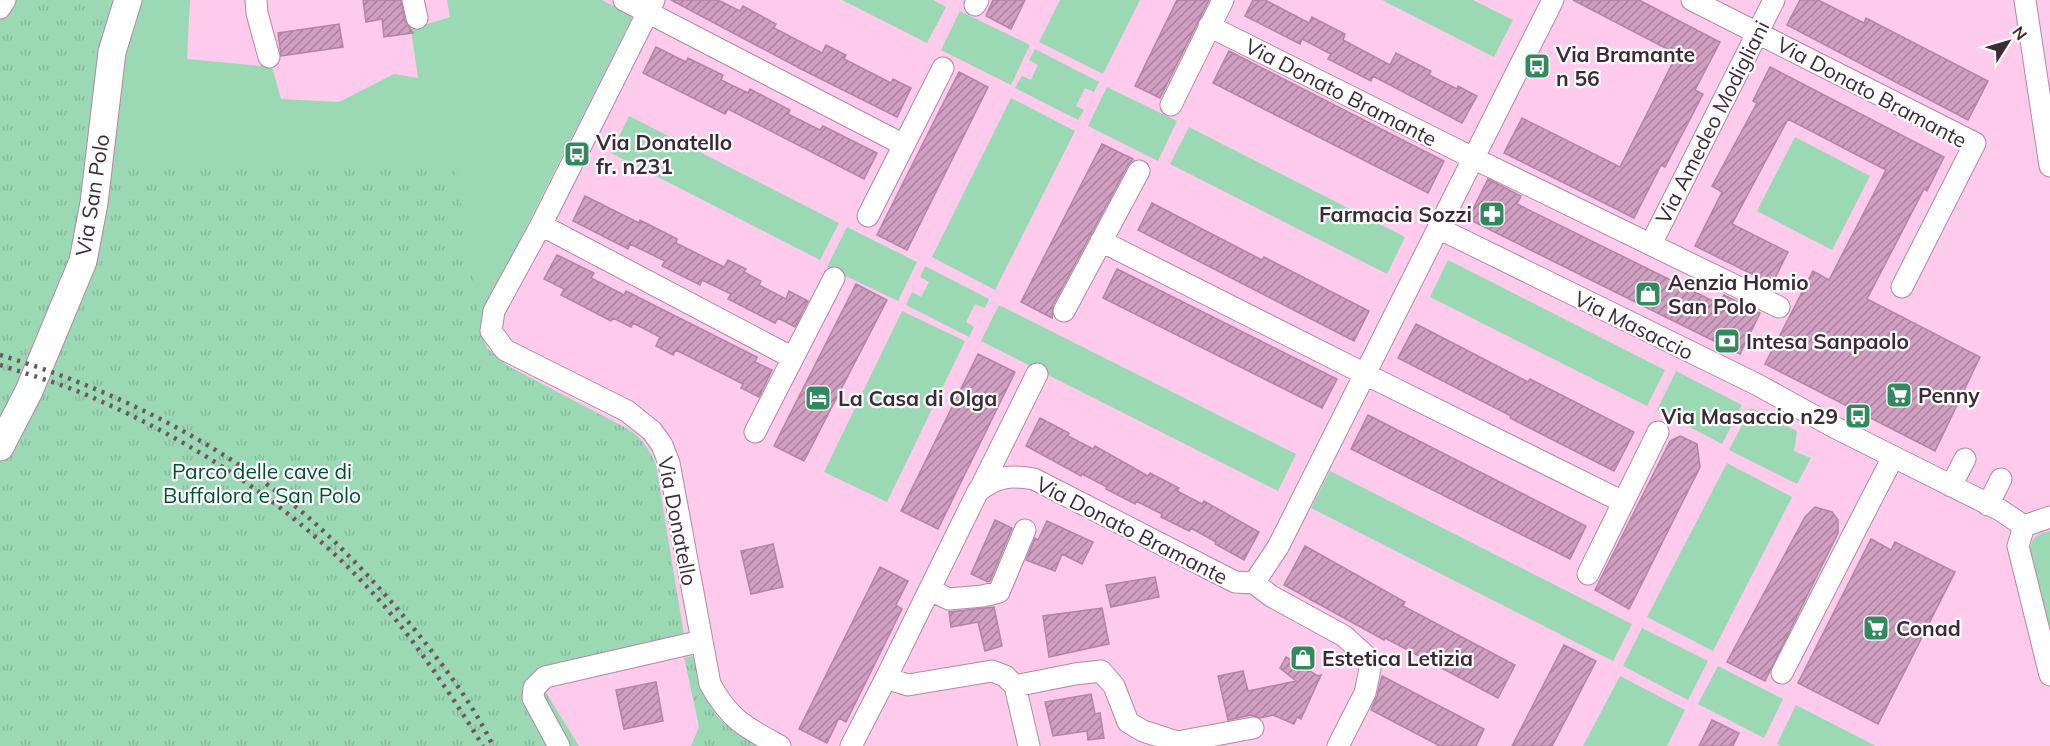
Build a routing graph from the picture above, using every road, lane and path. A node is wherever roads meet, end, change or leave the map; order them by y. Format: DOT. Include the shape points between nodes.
graph roads {
  1 [pos="5,0"];
  2 [pos="128,0"];
  3 [pos="256,0"];
  4 [pos="624,0"];
  5 [pos="1222,0"];
  6 [pos="1553,0"];
  7 [pos="1692,0"];
  8 [pos="1774,0"];
  9 [pos="2025,0"];
  10 [pos="651,6"];
  11 [pos="0,8"];
  12 [pos="1209,26"];
  13 [pos="1757,32"];
  14 [pos="2033,53"];
  15 [pos="269,57"];
  16 [pos="943,69"];
  17 [pos="2050,69"];
  18 [pos="1171,105"];
  19 [pos="904,145"];
  20 [pos="1473,158"];
  21 [pos="2050,166"];
  22 [pos="1139,171"];
  23 [pos="868,216"];
  24 [pos="541,225"];
  25 [pos="1438,228"];
  26 [pos="1101,241"];
  27 [pos="1651,244"];
  28 [pos="834,278"];
  29 [pos="1902,287"];
  30 [pos="1779,307"];
  31 [pos="1064,311"];
  32 [pos="793,358"];
  33 [pos="1037,374"];
  34 [pos="1365,374"];
  35 [pos="755,432"];
  36 [pos="1658,432"];
  37 [pos="0,447"];
  38 [pos="1893,457"];
  39 [pos="1965,459"];
  40 [pos="2001,479"];
  41 [pos="1951,486"];
  42 [pos="978,491"];
  43 [pos="1623,502"];
  44 [pos="1988,505"];
  45 [pos="2050,517"];
  46 [pos="2024,526"];
  47 [pos="1025,530"];
  48 [pos="1588,574"];
  49 [pos="1254,583"];
  50 [pos="930,590"];
  51 [pos="702,641"];
  52 [pos="1782,673"];
  53 [pos="2050,675"];
  54 [pos="886,678"];
  55 [pos="1015,686"];
  56 [pos="1252,728"];
  57 [pos="851,745"];
  58 [pos="559,746"];
  59 [pos="780,746"];
  60 [pos="1029,746"];
  61 [pos="1338,746"];
  1 -- 11 [label="street"];
  2 -- 37 [label="main road, Via San Polo" via="112,52 83,261"];
  3 -- 15 [label="street"];
  4 -- 10 [label="street"];
  5 -- 12 [label="street"];
  6 -- 20 [label="street, Via Donato Bramante"];
  7 -- 13 [label="street, Via Donato Bramante"];
  8 -- 13 [label="street, Via Amedeo Modigliani"];
  9 -- 14 [label="street"];
  10 -- 19 [label="street"];
  10 -- 24 [label="street, Via Donatello"];
  12 -- 18 [label="street"];
  12 -- 20 [label="street, Via Donato Bramante"];
  13 -- 27 [label="street, Via Amedeo Modigliani"];
  13 -- 29 [label="street, Via Donato Bramante" via="1976,143"];
  14 -- 17 [label="street"];
  14 -- 21 [label="street"];
  16 -- 19 [label="street"];
  19 -- 23 [label="street"];
  20 -- 25 [label="street, Via Donato Bramante"];
  20 -- 27 [label="street, Via Amedeo Modigliani"];
  22 -- 26 [label="street"];
  24 -- 32 [label="street"];
  24 -- 51 [label="street, Via Donatello" via="494,311 491,331 505,350 627,411 652,431 662,445 669,463"];
  25 -- 34 [label="street, Via Donato Bramante"];
  25 -- 38 [label="street, Via Masaccio"];
  26 -- 31 [label="street"];
  26 -- 34 [label="street"];
  27 -- 30 [label="street, Via Amedeo Modigliani"];
  28 -- 32 [label="street"];
  32 -- 35 [label="street"];
  33 -- 42 [label="street"];
  34 -- 43 [label="street"];
  34 -- 49 [label="street, Via Donato Bramante" via="1278,547"];
  36 -- 43 [label="street"];
  38 -- 41 [label="street, Via Masaccio"];
  38 -- 52 [label="street" via="1877,499"];
  39 -- 41 [label="street"];
  40 -- 44 [label="street"];
  41 -- 44 [label="street, Via Masaccio"];
  42 -- 49 [label="street, Via Donato Bramante" via="1005,477 1034,479 1235,582"];
  42 -- 50 [label="street"];
  43 -- 48 [label="street"];
  44 -- 46 [label="street, Via Masaccio"];
  45 -- 46 [label="street"];
  46 -- 53 [label="street" via="2018,546"];
  47 -- 50 [label="street" via="999,592 949,599"];
  49 -- 61 [label="street, Via Donato Bramante" via="1271,597 1344,636 1365,655 1370,669 1365,693"];
  50 -- 54 [label="street"];
  51 -- 58 [label="street" via="545,677 534,688 533,698"];
  51 -- 59 [label="street, Via Donatello" via="710,684 723,706 739,722"];
  54 -- 55 [label="street" via="908,685 992,671"];
  54 -- 57 [label="street"];
  55 -- 56 [label="street" via="1101,671 1114,686 1128,722 1161,738 1177,742"];
  55 -- 60 [label="street"];
}
